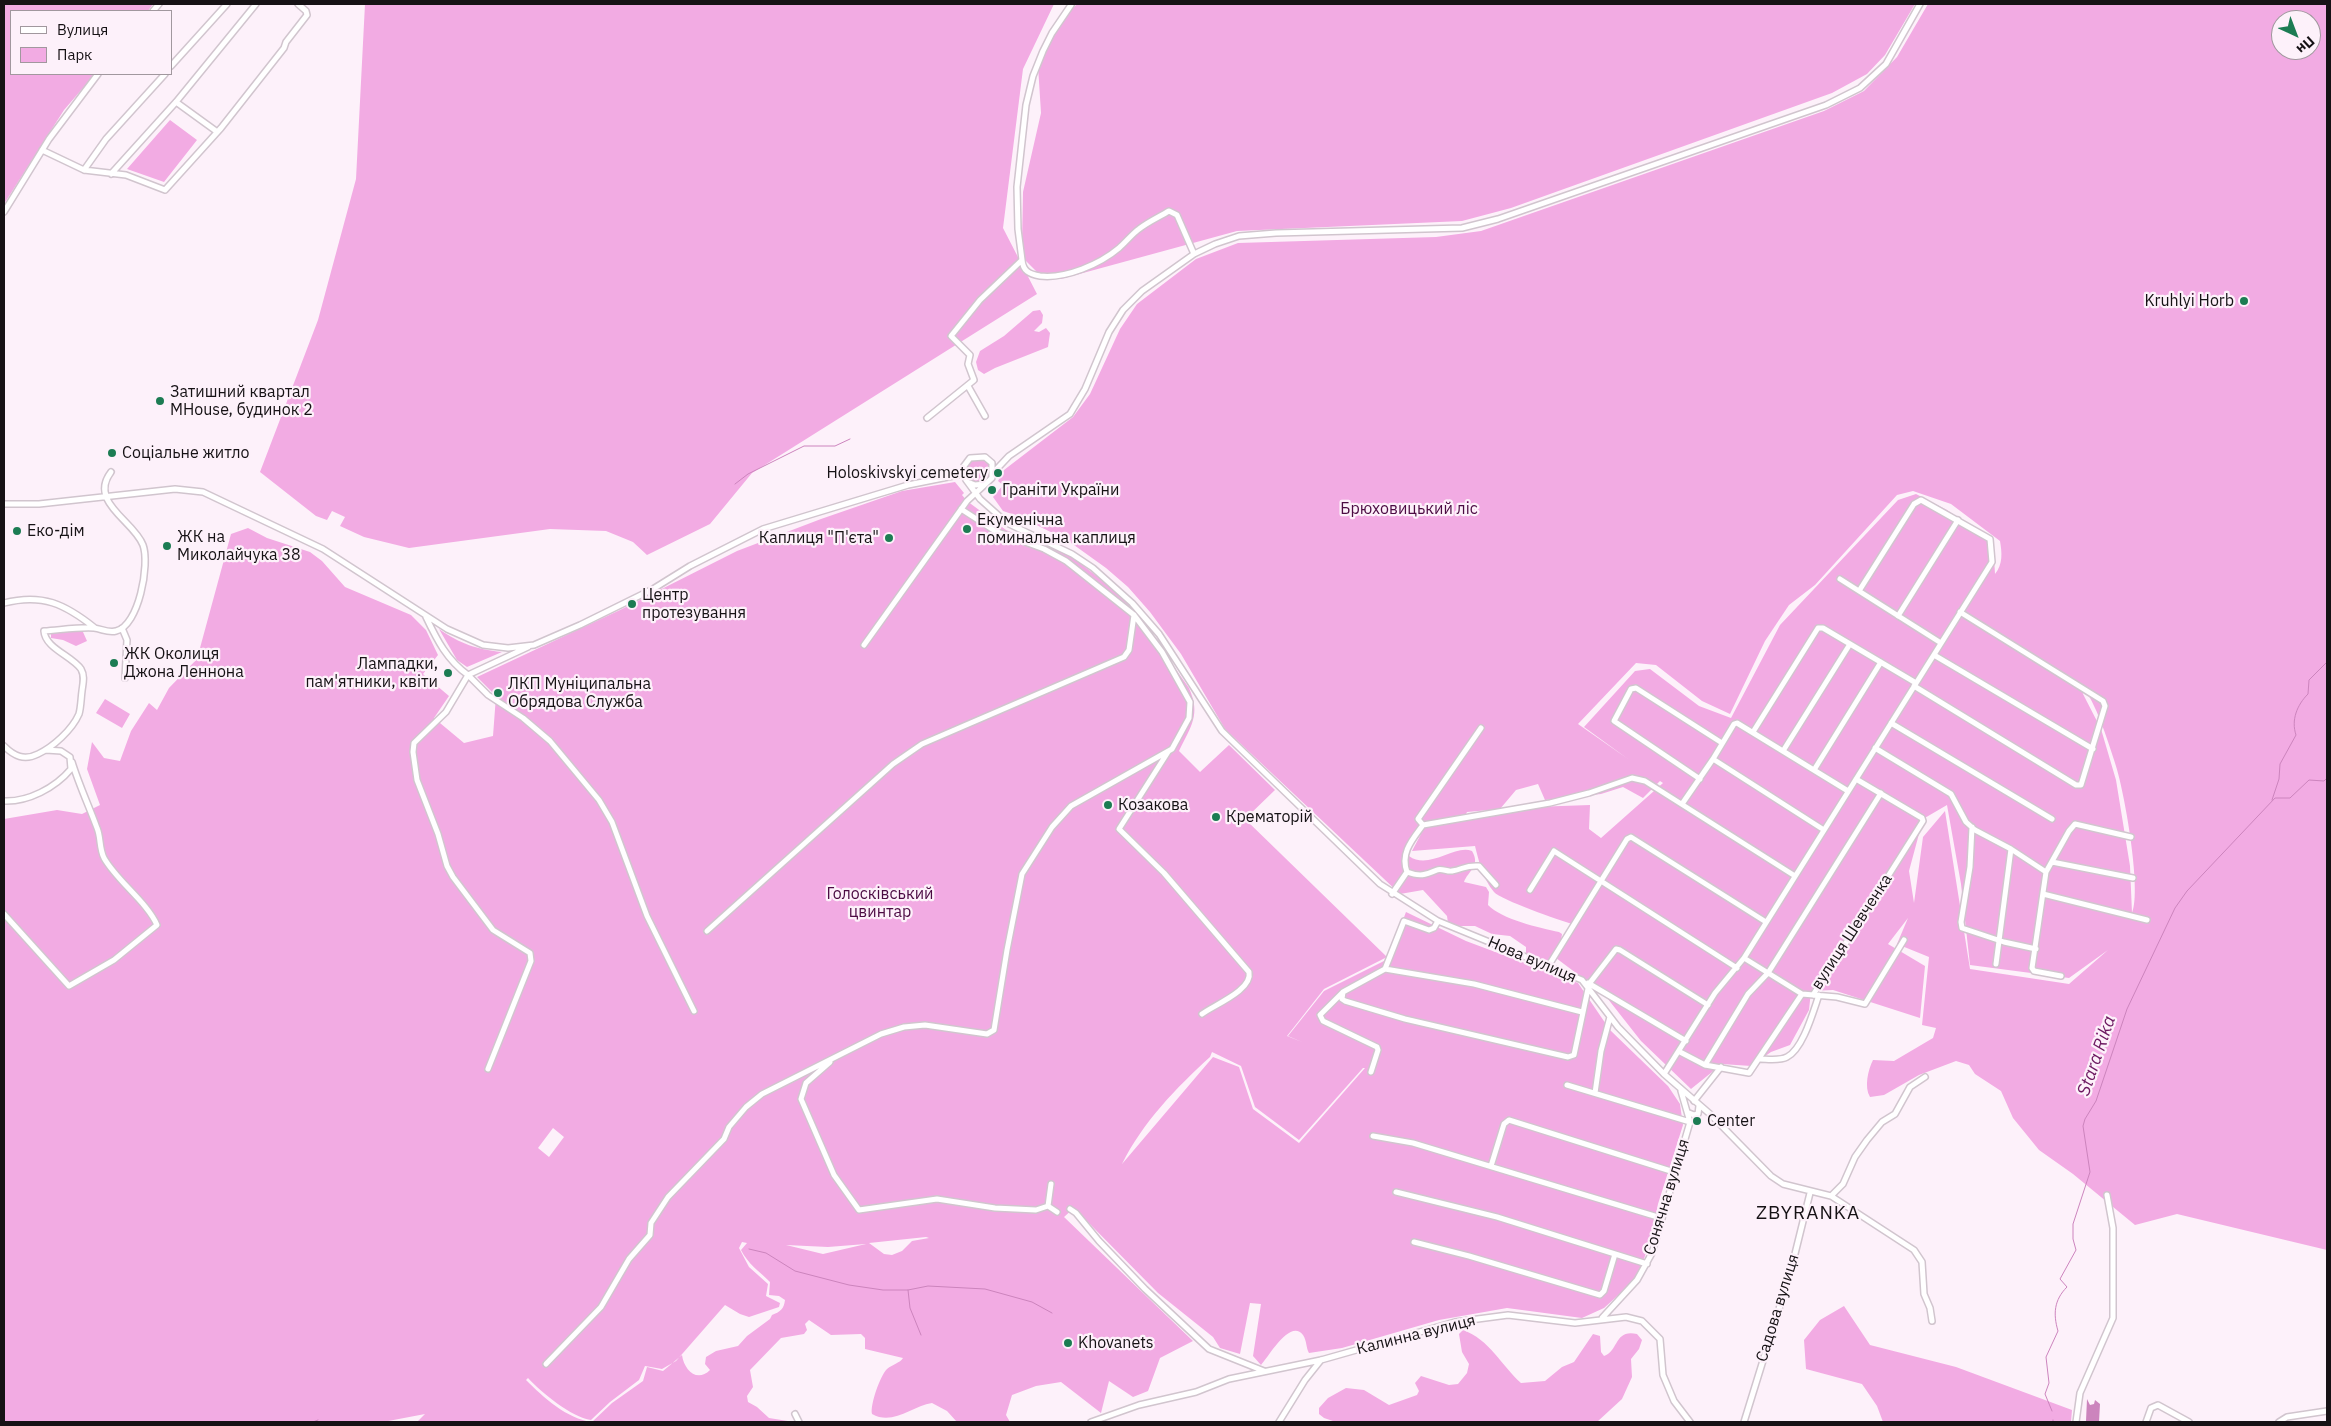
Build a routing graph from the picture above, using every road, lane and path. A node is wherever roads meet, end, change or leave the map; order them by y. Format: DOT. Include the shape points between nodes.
graph roads {
  1 [pos="227,4"];
  2 [pos="256,4"];
  3 [pos="298,4"];
  4 [pos="1920,4"];
  5 [pos="1068,5"];
  6 [pos="172,65"];
  7 [pos="97,75"];
  8 [pos="163,75"];
  9 [pos="176,102"];
  10 [pos="216,131"];
  11 [pos="42,150"];
  12 [pos="84,170"];
  13 [pos="111,174"];
  14 [pos="4,212"];
  15 [pos="1194,254"];
  16 [pos="1022,260"];
  17 [pos="968,386"];
  18 [pos="985,416"];
  19 [pos="927,418"];
  20 [pos="985,456"];
  21 [pos="1009,456"];
  22 [pos="111,472"];
  23 [pos="993,473"];
  24 [pos="964,474"];
  25 [pos="966,480"];
  26 [pos="985,484"];
  27 [pos="975,492"];
  28 [pos="106,495"];
  29 [pos="4,504"];
  30 [pos="961,509"];
  31 [pos="1958,520"];
  32 [pos="1840,579"];
  33 [pos="1859,591"];
  34 [pos="4,603"];
  35 [pos="1960,612"];
  36 [pos="1134,615"];
  37 [pos="426,616"];
  38 [pos="1898,616"];
  39 [pos="95,628"];
  40 [pos="122,628"];
  41 [pos="1941,643"];
  42 [pos="1850,644"];
  43 [pos="534,645"];
  44 [pos="864,645"];
  45 [pos="1934,655"];
  46 [pos="1881,662"];
  47 [pos="468,675"];
  48 [pos="125,678"];
  49 [pos="1915,684"];
  50 [pos="1891,723"];
  51 [pos="1481,728"];
  52 [pos="1753,732"];
  53 [pos="1722,743"];
  54 [pos="4,746"];
  55 [pos="1875,748"];
  56 [pos="2093,749"];
  57 [pos="46,750"];
  58 [pos="1783,751"];
  59 [pos="1168,752"];
  60 [pos="1713,759"];
  61 [pos="72,762"];
  62 [pos="1814,770"];
  63 [pos="1700,779"];
  64 [pos="1856,779"];
  65 [pos="1848,791"];
  66 [pos="1881,793"];
  67 [pos="4,801"];
  68 [pos="1682,804"];
  69 [pos="2052,818"];
  70 [pos="1423,825"];
  71 [pos="1972,827"];
  72 [pos="1824,830"];
  73 [pos="2130,837"];
  74 [pos="2010,849"];
  75 [pos="2052,862"];
  76 [pos="1407,872"];
  77 [pos="2046,872"];
  78 [pos="1795,876"];
  79 [pos="2133,878"];
  80 [pos="1601,881"];
  81 [pos="1496,885"];
  82 [pos="1530,890"];
  83 [pos="1392,894"];
  84 [pos="2044,894"];
  85 [pos="4,914"];
  86 [pos="2147,920"];
  87 [pos="1438,921"];
  88 [pos="1766,922"];
  89 [pos="707,931"];
  90 [pos="1904,940"];
  91 [pos="1999,940"];
  92 [pos="2036,949"];
  93 [pos="1744,958"];
  94 [pos="1996,964"];
  95 [pos="1549,965"];
  96 [pos="1737,968"];
  97 [pos="1385,969"];
  98 [pos="1768,973"];
  99 [pos="2061,976"];
  100 [pos="1589,986"];
  101 [pos="1343,992"];
  102 [pos="1802,994"];
  103 [pos="1813,995"];
  104 [pos="1819,996"];
  105 [pos="1708,1005"];
  106 [pos="694,1010"];
  107 [pos="1582,1012"];
  108 [pos="1202,1014"];
  109 [pos="1610,1017"];
  110 [pos="1686,1042"];
  111 [pos="1680,1052"];
  112 [pos="841,1054"];
  113 [pos="1760,1058"];
  114 [pos="1705,1065"];
  115 [pos="1721,1067"];
  116 [pos="488,1069"];
  117 [pos="1371,1072"];
  118 [pos="1664,1074"];
  119 [pos="1925,1077"];
  120 [pos="1567,1085"];
  121 [pos="1680,1089"];
  122 [pos="1595,1093"];
  123 [pos="1693,1100"];
  124 [pos="1686,1104"];
  125 [pos="1698,1111"];
  126 [pos="1689,1113"];
  127 [pos="1690,1122"];
  128 [pos="1373,1136"];
  129 [pos="1491,1166"];
  130 [pos="1674,1172"];
  131 [pos="1052,1184"];
  132 [pos="1396,1192"];
  133 [pos="1810,1193"];
  134 [pos="2108,1195"];
  135 [pos="1830,1196"];
  136 [pos="1048,1206"];
  137 [pos="1070,1209"];
  138 [pos="1057,1212"];
  139 [pos="1661,1218"];
  140 [pos="1414,1242"];
  141 [pos="1615,1254"];
  142 [pos="1647,1264"];
  143 [pos="1602,1318"];
  144 [pos="1932,1322"];
  145 [pos="1321,1360"];
  146 [pos="546,1364"];
  147 [pos="1265,1371"];
  148 [pos="2327,1411"];
  149 [pos="795,1414"];
  150 [pos="799,1422"];
  151 [pos="1091,1422"];
  152 [pos="1279,1422"];
  153 [pos="1690,1422"];
  154 [pos="1744,1422"];
  155 [pos="2076,1422"];
  156 [pos="2146,1422"];
  157 [pos="2189,1422"];
  158 [pos="2279,1422"];
  1 -- 6 [label="street"];
  2 -- 9 [label="street"];
  3 -- 10 [label="street" via="306,11 305,19"];
  4 -- 15 [label="street" via="1886,64 1860,88 1826,105 1498,219 1462,228 1239,236"];
  5 -- 16 [label="street" via="1043,52 1026,105 1017,187"];
  7 -- 11 [label="street"];
  8 -- 12 [label="street"];
  9 -- 10 [label="street"];
  9 -- 13 [label="street"];
  10 -- 13 [label="street" via="165,190 126,175"];
  11 -- 12 [label="street"];
  11 -- 14 [label="street"];
  12 -- 13 [label="street"];
  15 -- 16 [label="street" via="1177,215 1169,211 1138,229 1104,257 1064,275 1045,276 1027,272"];
  15 -- 21 [label="street" via="1142,290 1124,310 1109,332 1086,389 1070,414"];
  16 -- 17 [label="street" via="980,300 950,336 970,355 968,364 974,380"];
  17 -- 18 [label="street"];
  17 -- 19 [label="street"];
  20 -- 21 [label="street" via="996,460"];
  20 -- 23 [label="street" via="992,463"];
  20 -- 24 [label="street" via="970,458 964,466"];
  21 -- 23 [label="street"];
  22 -- 28 [label="street" via="106,482"];
  23 -- 26 [label="street"];
  24 -- 25 [label="street"];
  24 -- 43 [label="street" via="908,485 763,529 653,589"];
  25 -- 26 [label="street" via="975,485"];
  25 -- 27 [label="street, Нова вулиця"];
  26 -- 27 [label="street"];
  27 -- 30 [label="street"];
  27 -- 83 [label="street, Нова вулиця" via="1007,523 1072,554 1132,603 1159,634 1222,731"];
  28 -- 29 [label="street" via="39,504"];
  28 -- 37 [label="street" via="175,489 214,496 316,545"];
  28 -- 40 [label="street" via="110,506 142,543 146,556 139,602 132,618"];
  30 -- 36 [label="street" via="995,531 1066,560"];
  30 -- 44 [label="street"];
  31 -- 33 [label="street" via="1922,500 1914,504"];
  31 -- 35 [label="street" via="1990,539 1992,562"];
  31 -- 38 [label="street"];
  32 -- 33 [label="street"];
  33 -- 38 [label="street"];
  34 -- 39 [label="street" via="33,600 56,603"];
  35 -- 41 [label="street"];
  35 -- 56 [label="street" via="2103,701 2105,706"];
  36 -- 59 [label="street" via="1162,652 1190,702 1189,718"];
  36 -- 89 [label="street" via="1129,650 1124,657 922,744 893,764"];
  37 -- 43 [label="street" via="483,645 508,648"];
  37 -- 47 [label="street" via="444,652"];
  38 -- 41 [label="street"];
  39 -- 40 [label="street" via="109,632"];
  39 -- 57 [label="street" via="44,631 44,635 80,668 84,676 79,713 69,729"];
  40 -- 48 [label="street" via="127,635"];
  41 -- 45 [label="street"];
  42 -- 46 [label="street"];
  42 -- 52 [label="street" via="1818,628"];
  42 -- 58 [label="street"];
  43 -- 47 [label="street"];
  45 -- 49 [label="street"];
  45 -- 56 [label="street"];
  46 -- 49 [label="street"];
  46 -- 62 [label="street"];
  47 -- 106 [label="street" via="488,695 550,741 600,800 612,822 645,911"];
  47 -- 116 [label="street" via="446,712 414,743 413,752 419,788 453,877 493,930 530,953 531,961"];
  49 -- 50 [label="street"];
  49 -- 56 [label="street" via="2076,785 2080,785"];
  50 -- 55 [label="street"];
  50 -- 69 [label="street"];
  51 -- 70 [label="street" via="1418,819"];
  52 -- 53 [label="street" via="1734,724"];
  52 -- 58 [label="street"];
  53 -- 60 [label="street"];
  53 -- 63 [label="street" via="1636,688 1618,710 1615,722"];
  54 -- 57 [label="street" via="26,758"];
  55 -- 64 [label="street"];
  55 -- 71 [label="street" via="1951,794"];
  57 -- 61 [label="street" via="66,753"];
  58 -- 62 [label="street"];
  59 -- 108 [label="street" via="1119,828 1164,872 1249,972 1249,981 1241,990"];
  59 -- 112 [label="street" via="1071,806 1052,828 1022,874 994,1030 986,1034 925,1025 904,1027 881,1034"];
  60 -- 63 [label="street"];
  60 -- 72 [label="street"];
  61 -- 67 [label="street" via="65,776 40,793 16,802"];
  61 -- 85 [label="street" via="98,830 104,859 154,918 156,925 114,960 69,986"];
  62 -- 65 [label="street"];
  63 -- 68 [label="street"];
  64 -- 65 [label="street"];
  64 -- 66 [label="street"];
  65 -- 72 [label="street"];
  66 -- 98 [label="street"];
  66 -- 103 [label="street, вулиця Шевченка" via="1923,821"];
  68 -- 70 [label="street" via="1645,781 1632,778 1550,803"];
  68 -- 78 [label="street"];
  70 -- 76 [label="street" via="1409,844 1403,862"];
  71 -- 74 [label="street"];
  71 -- 91 [label="street" via="1962,928"];
  72 -- 78 [label="street"];
  73 -- 75 [label="street" via="2075,824"];
  74 -- 77 [label="street"];
  74 -- 91 [label="street"];
  75 -- 77 [label="street"];
  75 -- 79 [label="street"];
  76 -- 81 [label="street" via="1418,876 1429,875 1438,869 1452,871 1465,865 1479,866"];
  76 -- 83 [label="street"];
  77 -- 84 [label="street"];
  78 -- 88 [label="street"];
  80 -- 82 [label="street" via="1554,851"];
  80 -- 88 [label="street" via="1631,836"];
  80 -- 95 [label="street"];
  80 -- 96 [label="street"];
  83 -- 87 [label="street, Нова вулиця"];
  84 -- 86 [label="street"];
  84 -- 92 [label="street"];
  87 -- 95 [label="street, Нова вулиця"];
  87 -- 97 [label="street" via="1429,930 1404,921"];
  88 -- 93 [label="street"];
  90 -- 104 [label="street" via="1865,1004"];
  91 -- 92 [label="street"];
  91 -- 94 [label="street"];
  92 -- 99 [label="street" via="2034,971"];
  93 -- 96 [label="street"];
  93 -- 98 [label="street"];
  95 -- 100 [label="street, Нова вулиця"];
  96 -- 105 [label="street"];
  97 -- 101 [label="street"];
  97 -- 107 [label="street" via="1474,984"];
  98 -- 102 [label="street"];
  98 -- 114 [label="street" via="1748,994"];
  100 -- 105 [label="street" via="1616,949"];
  100 -- 107 [label="street"];
  100 -- 109 [label="street, Нова вулиця"];
  100 -- 110 [label="street"];
  101 -- 107 [label="street" via="1345,1001 1405,1019 1568,1057 1574,1055"];
  101 -- 117 [label="street" via="1322,1011 1320,1018 1377,1046"];
  102 -- 103 [label="street, вулиця Шевченка"];
  102 -- 113 [label="street, вулиця Шевченка"];
  103 -- 104 [label="street"];
  104 -- 113 [label="street" via="1793,1052 1785,1058"];
  105 -- 110 [label="street"];
  109 -- 118 [label="street, Нова вулиця"];
  109 -- 122 [label="street" via="1600,1052"];
  110 -- 111 [label="street"];
  111 -- 114 [label="street"];
  111 -- 118 [label="street"];
  112 -- 136 [label="street" via="810,1079 801,1099 834,1175 860,1210 937,1199 1012,1209 1036,1210"];
  112 -- 146 [label="street" via="770,1089 746,1107 729,1127 724,1139 668,1197 651,1223 650,1235 629,1259 601,1307"];
  113 -- 115 [label="street, вулиця Шевченка" via="1749,1073"];
  114 -- 115 [label="street"];
  115 -- 123 [label="street"];
  118 -- 121 [label="street, Нова вулиця"];
  119 -- 135 [label="street" via="1910,1087 1895,1114 1882,1122 1867,1140 1843,1184"];
  120 -- 122 [label="street"];
  121 -- 123 [label="street, Нова вулиця"];
  121 -- 124 [label="street, Нова вулиця"];
  122 -- 127 [label="street"];
  123 -- 124 [label="street"];
  123 -- 125 [label="street, Нова вулиця"];
  124 -- 126 [label="street, Нова вулиця"];
  125 -- 126 [label="street"];
  125 -- 127 [label="street"];
  125 -- 133 [label="street" via="1708,1112 1771,1176 1783,1184"];
  126 -- 127 [label="street, Сонячна вулиця"];
  127 -- 130 [label="street, Сонячна вулиця"];
  128 -- 129 [label="street" via="1394,1138"];
  129 -- 130 [label="street" via="1504,1124 1509,1120"];
  129 -- 139 [label="street"];
  130 -- 139 [label="street, Сонячна вулиця"];
  131 -- 136 [label="street"];
  132 -- 141 [label="street" via="1497,1217"];
  133 -- 135 [label="street"];
  133 -- 154 [label="street, Садова вулиця" via="1791,1270"];
  134 -- 155 [label="street" via="2113,1228 2113,1318 2080,1394"];
  135 -- 144 [label="street" via="1914,1250 1922,1262 1924,1294"];
  136 -- 138 [label="street"];
  137 -- 147 [label="street" via="1145,1289 1209,1349"];
  139 -- 142 [label="street, Сонячна вулиця"];
  140 -- 141 [label="street" via="1600,1295"];
  141 -- 142 [label="street"];
  142 -- 143 [label="street, Сонячна вулиця" via="1637,1280"];
  143 -- 145 [label="street, Калинна вулиця" via="1575,1323 1508,1315 1455,1322"];
  143 -- 153 [label="street" via="1626,1317 1650,1327 1660,1339 1663,1375 1670,1393"];
  145 -- 147 [label="street, Калинна вулиця"];
  145 -- 152 [label="street" via="1304,1380"];
  147 -- 151 [label="street, Калинна вулиця" via="1139,1405"];
  148 -- 158 [label="street" via="2287,1417"];
  149 -- 150 [label="street"];
  156 -- 157 [label="street" via="2151,1408 2158,1405"];
}
